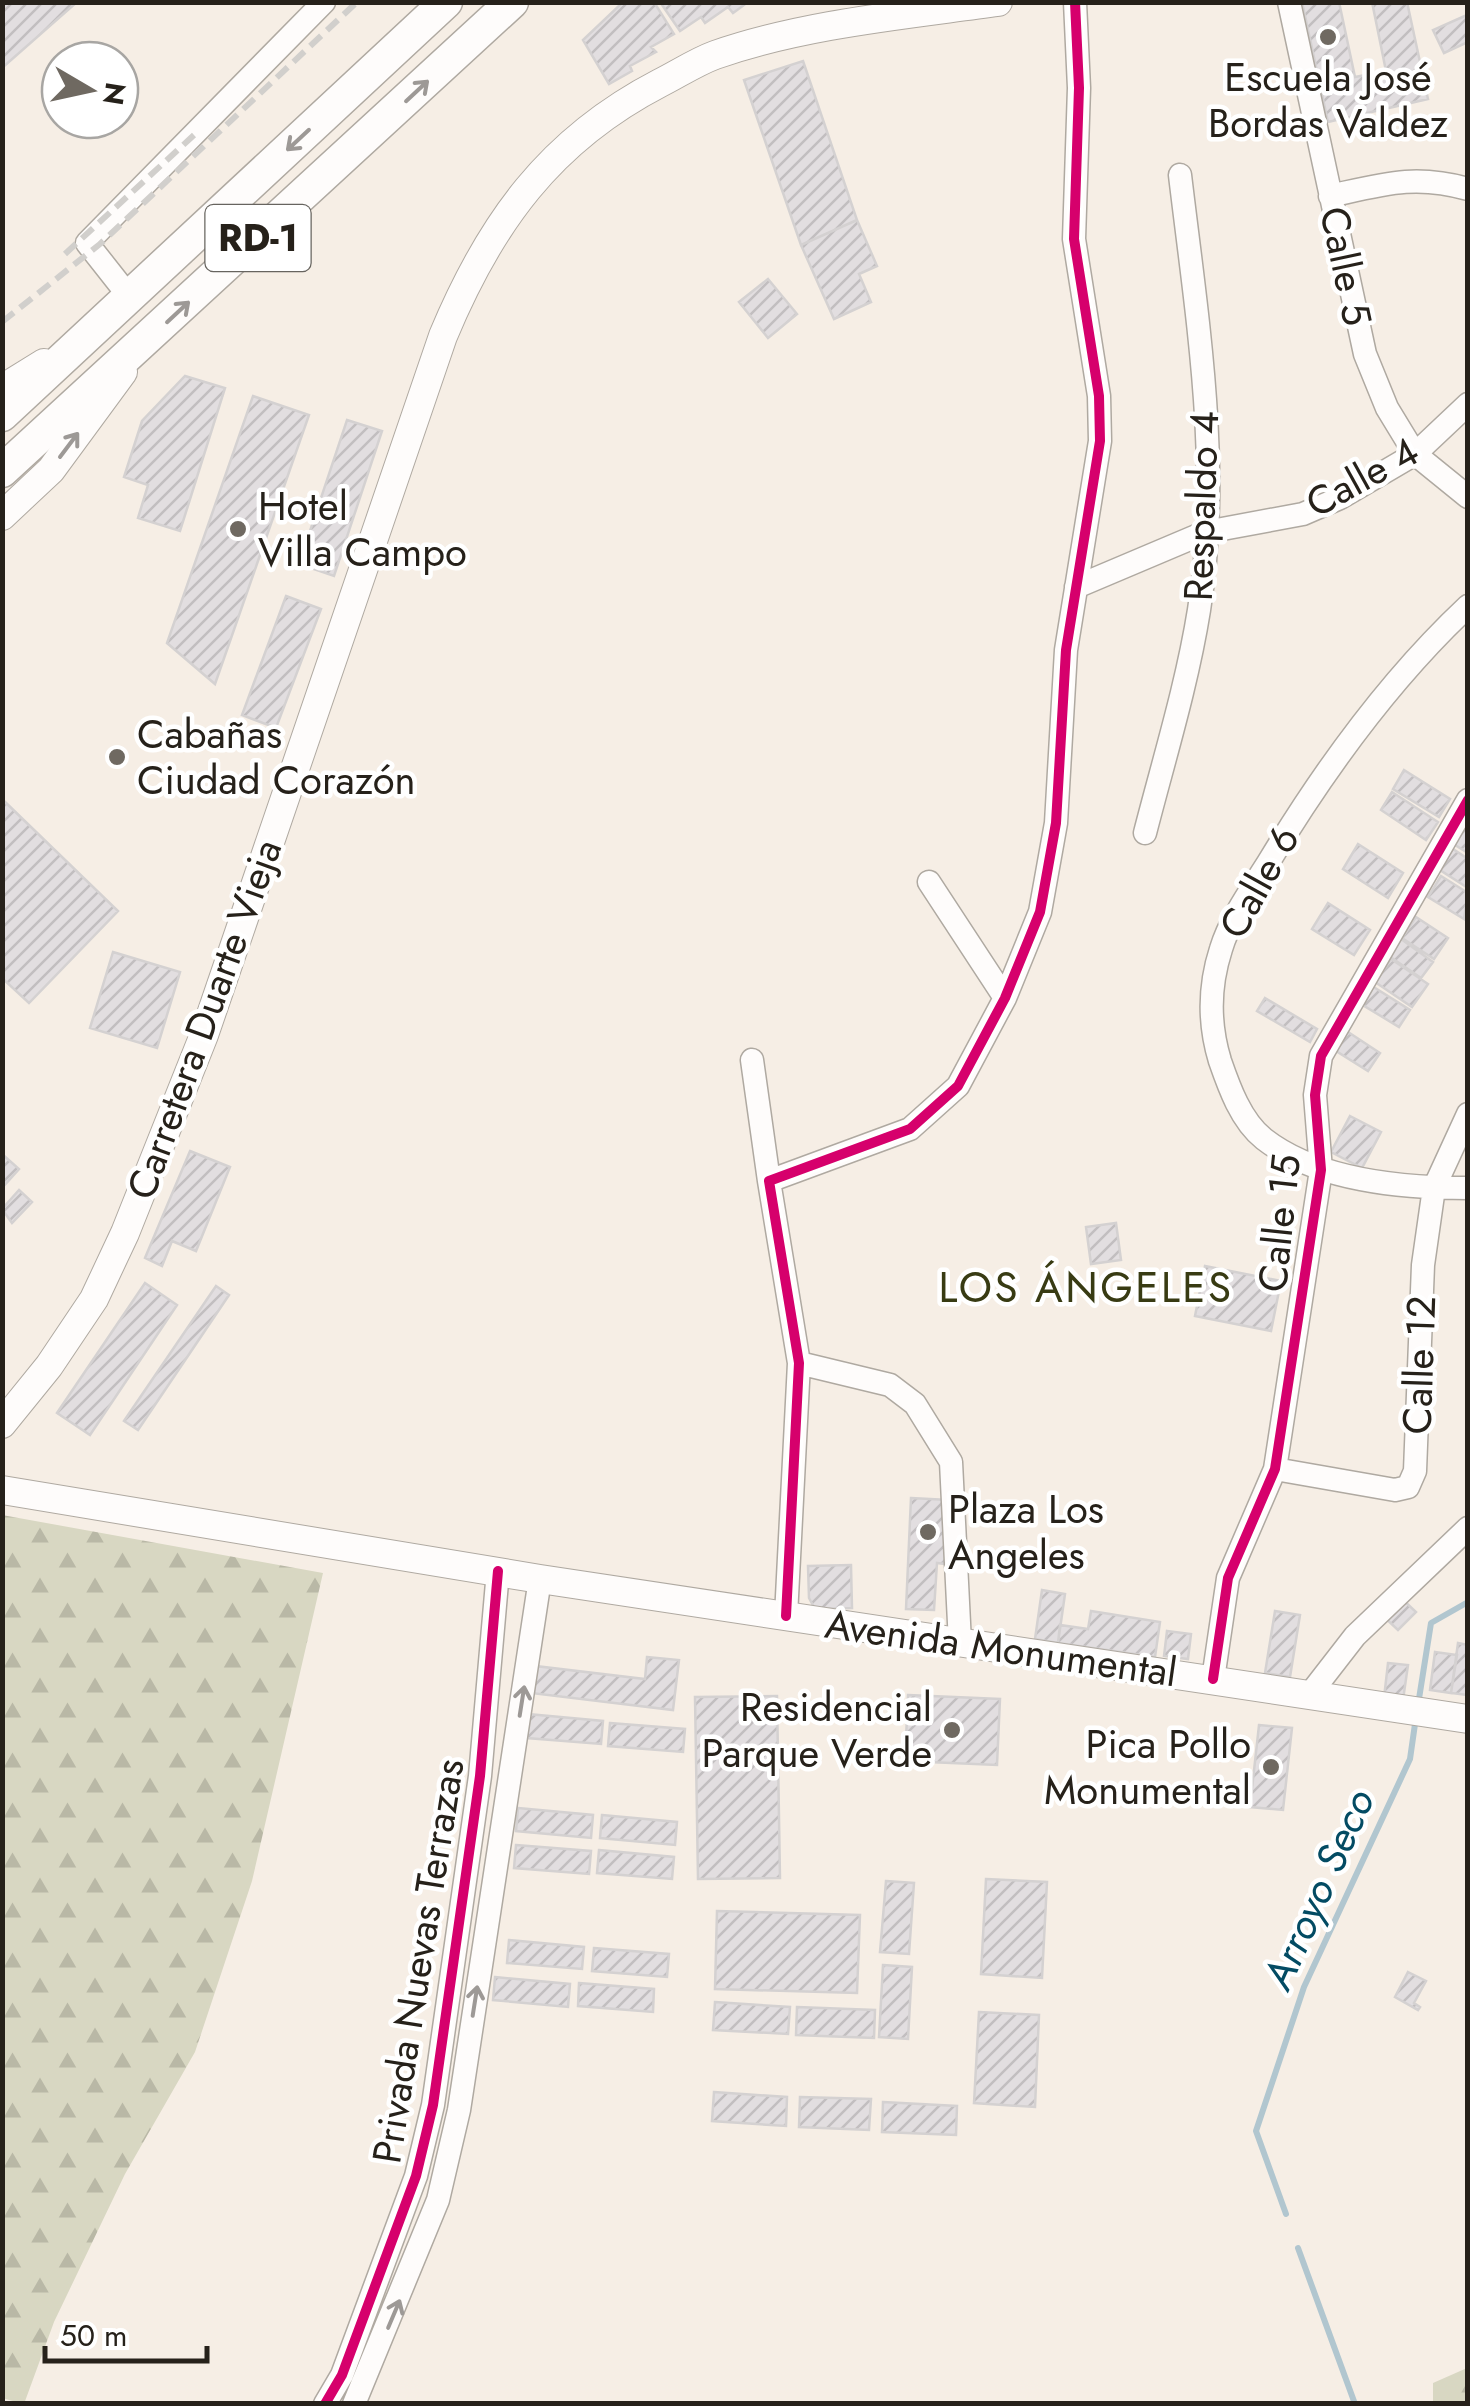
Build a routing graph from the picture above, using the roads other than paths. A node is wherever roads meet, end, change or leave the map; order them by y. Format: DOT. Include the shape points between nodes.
graph roads {
  1 [pos="324,2"];
  2 [pos="446,2"];
  3 [pos="512,2"];
  4 [pos="998,2"];
  5 [pos="1074,2"];
  6 [pos="1289,2"];
  7 [pos="1180,176"];
  8 [pos="1467,191"];
  9 [pos="1330,196"];
  10 [pos="128,295"];
  11 [pos="84,338"];
  12 [pos="146,342"];
  13 [pos="2,389"];
  14 [pos="1468,404"];
  15 [pos="2,416"];
  16 [pos="1415,454"];
  17 [pos="2,471"];
  18 [pos="1468,497"];
  19 [pos="2,516"];
  20 [pos="1206,532"];
  21 [pos="1076,588"];
  22 [pos="1468,606"];
  23 [pos="1468,800"];
  24 [pos="1144,833"];
  25 [pos="930,882"];
  26 [pos="1005,998"];
  27 [pos="752,1060"];
  28 [pos="1468,1114"];
  29 [pos="1321,1170"];
  30 [pos="770,1182"];
  31 [pos="1434,1188"];
  32 [pos="1468,1188"];
  33 [pos="800,1364"];
  34 [pos="2,1424"];
  35 [pos="1274,1469"];
  36 [pos="2,1490"];
  37 [pos="1468,1528"];
  38 [pos="498,1571"];
  39 [pos="540,1579"];
  40 [pos="786,1616"];
  41 [pos="960,1643"];
  42 [pos="1214,1680"];
  43 [pos="1310,1694"];
  44 [pos="1464,1719"];
  45 [pos="326,2404"];
  46 [pos="354,2404"];
  1 -- 10 [label="street" via="87,244"];
  2 -- 10 [label="highway, RD-1, one-way"];
  12 -- 3 [label="highway, RD-1, one-way"];
  4 -- 34 [label="main road, Carretera Duarte Vieja" via="800,34 713,56 624,102 555,156 514,202 476,263 444,336 226,972 125,1234 94,1299"];
  5 -- 21 [label="street" via="1074,240 1100,441"];
  6 -- 9 [label="street, Calle 5"];
  7 -- 20 [label="street, Respaldo 4" via="1205,378"];
  8 -- 9 [label="street" via="1446,181 1409,178"];
  9 -- 16 [label="street, Calle 5" via="1364,354"];
  10 -- 11 [label="highway, RD-1"];
  11 -- 13 [label="main road"];
  11 -- 15 [label="highway, RD-1"];
  12 -- 17 [label="highway, RD-1"];
  19 -- 12 [label="main road, one-way" via="50,470"];
  14 -- 16 [label="street, Calle 4"];
  16 -- 18 [label="street, Calle 5"];
  16 -- 20 [label="street, Calle 4" via="1303,514"];
  20 -- 21 [label="street, Calle 4"];
  20 -- 24 [label="street, Respaldo 4" via="1199,609"];
  21 -- 26 [label="street" via="1056,822 1040,912"];
  22 -- 29 [label="street, Calle 6" via="1397,680 1319,778 1221,947 1211,1031 1231,1094 1263,1138"];
  23 -- 29 [label="street, Calle 15" via="1321,1056 1315,1095"];
  25 -- 26 [label="street"];
  26 -- 30 [label="street" via="958,1086 910,1129"];
  27 -- 30 [label="street"];
  28 -- 31 [label="street, Calle 12"];
  29 -- 31 [label="street, Calle 6"];
  29 -- 35 [label="street, Calle 15"];
  30 -- 33 [label="street"];
  31 -- 32 [label="street, Calle 6"];
  31 -- 35 [label="street, Calle 12" via="1422,1284 1415,1471 1408,1487"];
  33 -- 40 [label="street"];
  33 -- 41 [label="street" via="890,1385 915,1404 952,1462"];
  35 -- 42 [label="street, Calle 15" via="1228,1578"];
  36 -- 38 [label="main road, Avenida Monumental"];
  37 -- 43 [label="street" via="1355,1636"];
  38 -- 39 [label="main road, Avenida Monumental"];
  38 -- 45 [label="street, Privada Nuevas Terrazas" via="480,1776 434,2105 416,2176"];
  39 -- 40 [label="main road, Avenida Monumental"];
  46 -- 39 [label="street, Privada Nuevas Terrazas, one-way" via="417,2259 455,2128"];
  40 -- 41 [label="main road, Avenida Monumental"];
  41 -- 42 [label="main road, Avenida Monumental"];
  42 -- 43 [label="main road, Avenida Monumental"];
  43 -- 44 [label="main road, Avenida Monumental"];
}
